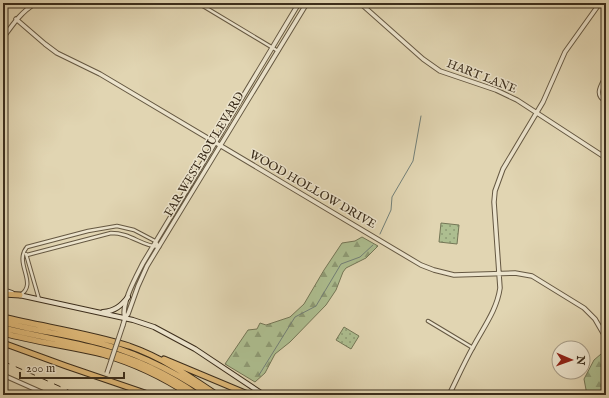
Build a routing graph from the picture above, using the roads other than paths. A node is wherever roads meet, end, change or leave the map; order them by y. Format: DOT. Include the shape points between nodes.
graph roads {
  1 [pos="36,3"];
  2 [pos="198,3"];
  3 [pos="299,3"];
  4 [pos="307,3"];
  5 [pos="360,3"];
  6 [pos="600,3"];
  7 [pos="16,19"];
  8 [pos="3,38"];
  9 [pos="272,48"];
  10 [pos="278,51"];
  11 [pos="606,75"];
  12 [pos="606,102"];
  13 [pos="537,113"];
  14 [pos="214,142"];
  15 [pos="220,146"];
  16 [pos="606,158"];
  17 [pos="88,231"];
  18 [pos="92,238"];
  19 [pos="155,241"];
  20 [pos="152,247"];
  21 [pos="159,247"];
  22 [pos="23,251"];
  23 [pos="27,255"];
  24 [pos="499,273"];
  25 [pos="3,290"];
  26 [pos="3,294"];
  27 [pos="20,295"];
  28 [pos="128,297"];
  29 [pos="39,300"];
  30 [pos="97,312"];
  31 [pos="3,317"];
  32 [pos="125,318"];
  33 [pos="428,321"];
  34 [pos="3,322"];
  35 [pos="3,328"];
  36 [pos="32,329"];
  37 [pos="3,333"];
  38 [pos="606,338"];
  39 [pos="3,343"];
  40 [pos="473,348"];
  41 [pos="151,356"];
  42 [pos="3,375"];
  43 [pos="105,379"];
  44 [pos="48,395"];
  45 [pos="151,395"];
  46 [pos="190,395"];
  47 [pos="198,395"];
  48 [pos="209,395"];
  49 [pos="217,395"];
  50 [pos="250,395"];
  51 [pos="264,395"];
  52 [pos="449,395"];
  1 -- 7 [label="street"];
  2 -- 9 [label="street"];
  3 -- 9 [label="street, FAR WEST BOULEVARD"];
  4 -- 10 [label="street, FAR WEST BOULEVARD"];
  5 -- 13 [label="street, HART LANE" via="437,69 506,94"];
  6 -- 13 [label="street" via="565,52"];
  7 -- 8 [label="street"];
  7 -- 14 [label="street, WOOD HOLLOW DRIVE" via="57,53 100,74"];
  9 -- 10 [label="street"];
  9 -- 14 [label="street, FAR WEST BOULEVARD"];
  10 -- 15 [label="street, FAR WEST BOULEVARD"];
  11 -- 12 [label="street" via="599,91 599,96"];
  13 -- 16 [label="street, HART LANE"];
  13 -- 24 [label="street" via="503,169 495,191 494,212"];
  14 -- 15 [label="street, WOOD HOLLOW DRIVE"];
  14 -- 19 [label="street, FAR WEST BOULEVARD"];
  15 -- 21 [label="street, FAR WEST BOULEVARD"];
  15 -- 24 [label="street, WOOD HOLLOW DRIVE" via="422,265 454,275"];
  17 -- 18 [label="street"];
  17 -- 19 [label="street" via="117,226 134,230"];
  17 -- 22 [label="street" via="27,246"];
  18 -- 20 [label="street" via="118,233"];
  18 -- 23 [label="street"];
  19 -- 20 [label="street, FAR WEST BOULEVARD"];
  19 -- 21 [label="street"];
  20 -- 21 [label="street"];
  20 -- 28 [label="street, FAR WEST BOULEVARD"];
  21 -- 32 [label="street, FAR WEST BOULEVARD" via="138,286"];
  22 -- 23 [label="street"];
  22 -- 27 [label="street" via="28,287"];
  23 -- 29 [label="street"];
  24 -- 38 [label="street, WOOD HOLLOW DRIVE" via="532,276 562,293 584,308"];
  24 -- 40 [label="street" via="497,304"];
  25 -- 27 [label="main road"];
  26 -- 27 [label="highway"];
  27 -- 29 [label="main road"];
  28 -- 30 [label="main road" via="115,309"];
  28 -- 32 [label="street, FAR WEST BOULEVARD" via="123,313"];
  29 -- 30 [label="main road"];
  30 -- 32 [label="main road"];
  31 -- 36 [label="highway"];
  31 -- 41 [label="highway" via="129,346"];
  32 -- 43 [label="street, FAR WEST BOULEVARD, bridge"];
  32 -- 51 [label="main road" via="154,327 181,340"];
  33 -- 40 [label="street"];
  34 -- 36 [label="highway"];
  35 -- 47 [label="highway" via="122,356 169,376"];
  36 -- 48 [label="highway" via="89,340 138,356 171,371"];
  37 -- 46 [label="highway" via="120,360 154,374"];
  39 -- 43 [label="highway"];
  40 -- 52 [label="street"];
  41 -- 49 [label="highway"];
  41 -- 50 [label="highway"];
  42 -- 44 [label="street"];
  43 -- 45 [label="highway"];
}
